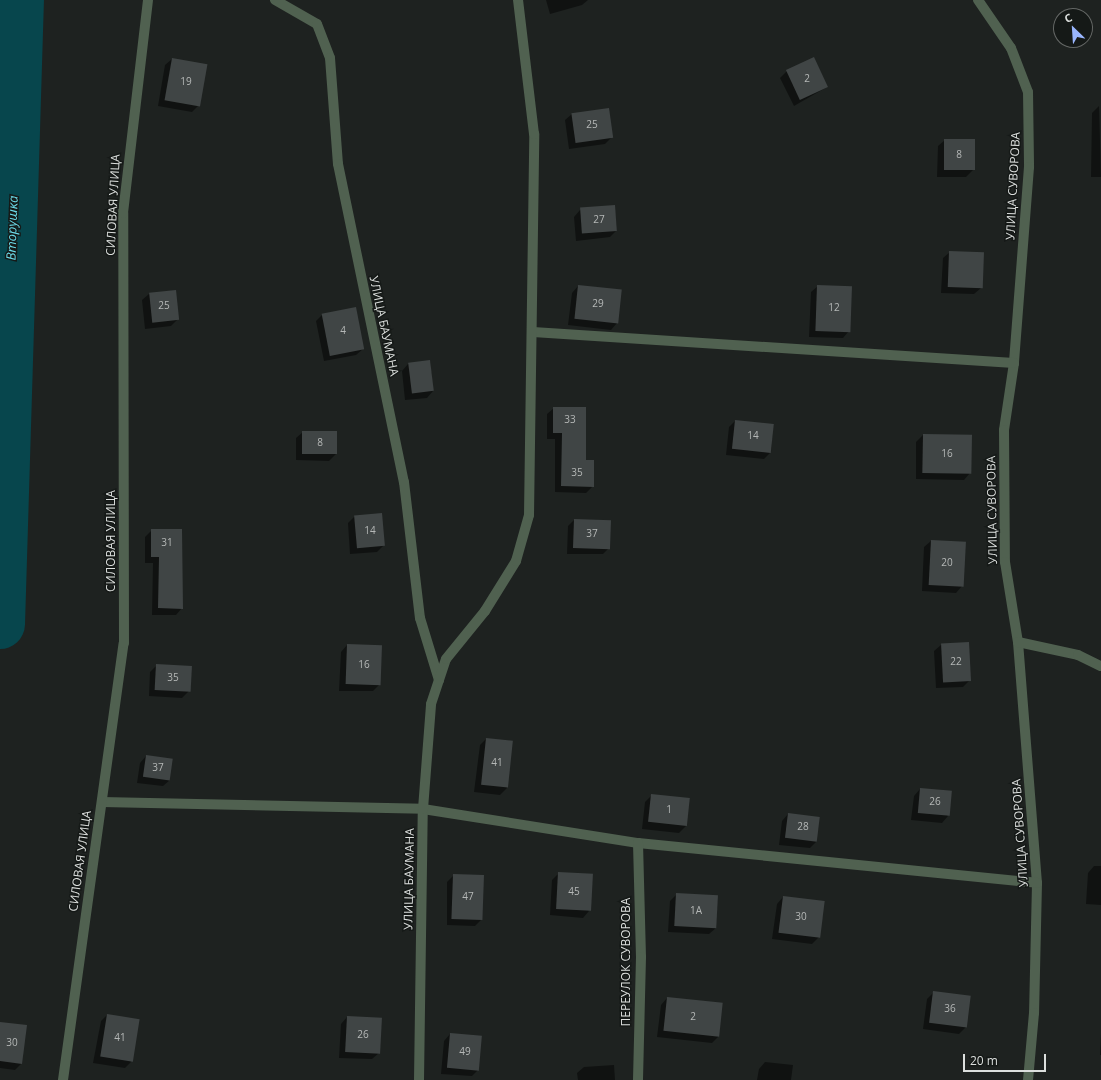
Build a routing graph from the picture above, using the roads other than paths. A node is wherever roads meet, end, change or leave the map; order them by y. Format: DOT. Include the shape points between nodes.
graph roads {
  1 [pos="148,0"];
  2 [pos="275,0"];
  3 [pos="518,0"];
  4 [pos="978,0"];
  5 [pos="533,332"];
  6 [pos="1014,363"];
  7 [pos="1018,642"];
  8 [pos="1101,666"];
  9 [pos="439,680"];
  10 [pos="102,802"];
  11 [pos="423,809"];
  12 [pos="638,843"];
  13 [pos="1037,883"];
  14 [pos="63,1080"];
  15 [pos="418,1080"];
  16 [pos="638,1080"];
  17 [pos="1028,1080"];
  1 -- 10 [label="street, СИЛОВАЯ УЛИЦА" via="123,213 124,643"];
  2 -- 9 [label="street, УЛИЦА БАУМАНА" via="317,24 330,58 338,164 404,482 420,618"];
  3 -- 5 [label="street, УЛИЦА БАУМАНА" via="534,134"];
  4 -- 6 [label="street, УЛИЦА СУВОРОВА" via="1011,48 1028,92 1029,167"];
  5 -- 6 [label="street"];
  5 -- 9 [label="street, УЛИЦА БАУМАНА" via="529,515 516,561 485,611 446,659"];
  6 -- 7 [label="street, УЛИЦА СУВОРОВА" via="1004,430 1005,562"];
  7 -- 8 [label="street" via="1078,654"];
  7 -- 13 [label="street, УЛИЦА СУВОРОВА"];
  9 -- 11 [label="street, УЛИЦА БАУМАНА" via="431,704"];
  10 -- 11 [label="street"];
  10 -- 14 [label="street, СИЛОВАЯ УЛИЦА"];
  11 -- 12 [label="street"];
  11 -- 15 [label="street, УЛИЦА БАУМАНА"];
  12 -- 13 [label="street"];
  12 -- 16 [label="street, ПЕРЕУЛОК СУВОРОВА" via="641,958"];
  13 -- 17 [label="street, УЛИЦА СУВОРОВА" via="1034,1013"];
}
